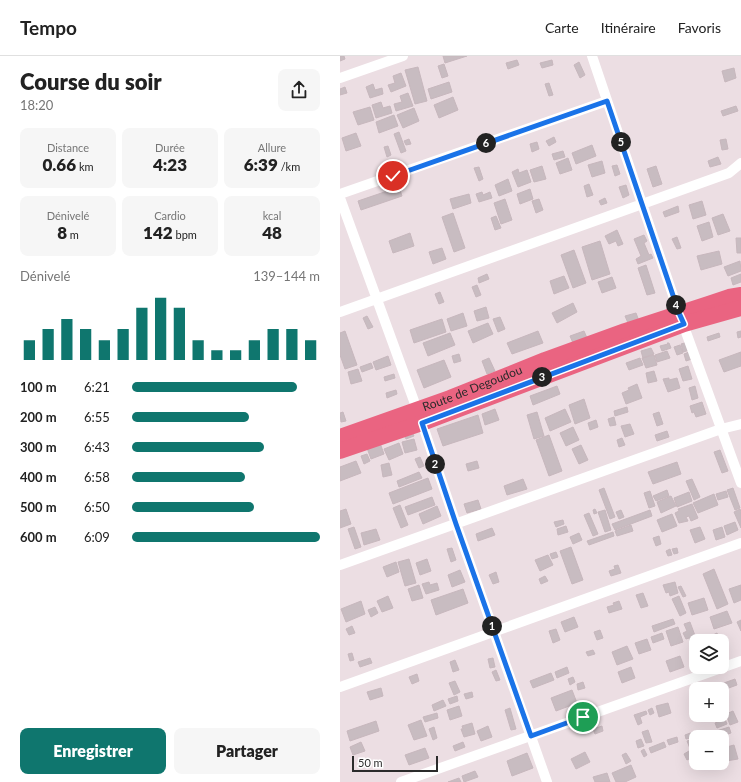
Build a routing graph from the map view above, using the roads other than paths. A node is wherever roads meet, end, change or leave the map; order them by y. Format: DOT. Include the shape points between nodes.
graph roads {
  1 [pos="403,56"];
  2 [pos="592,56"];
  3 [pos="340,78"];
  4 [pos="607,101"];
  5 [pos="741,163"];
  6 [pos="340,194"];
  7 [pos="340,198"];
  8 [pos="642,204"];
  9 [pos="741,295"];
  10 [pos="376,300"];
  11 [pos="741,308"];
  12 [pos="340,312"];
  13 [pos="682,318"];
  14 [pos="419,417"];
  15 [pos="741,424"];
  16 [pos="722,429"];
  17 [pos="340,437"];
  18 [pos="340,451"];
  19 [pos="741,483"];
  20 [pos="456,524"];
  21 [pos="741,543"];
  22 [pos="340,565"];
  23 [pos="494,632"];
  24 [pos="741,661"];
  25 [pos="340,687"];
  26 [pos="531,736"];
  27 [pos="401,782"];
  28 [pos="547,782"];
  1 -- 3 [label="street"];
  2 -- 4 [label="street"];
  4 -- 6 [label="street"];
  4 -- 8 [label="street"];
  5 -- 8 [label="street" via="729,173"];
  7 -- 10 [label="street"];
  8 -- 10 [label="street"];
  8 -- 13 [label="street"];
  9 -- 13 [label="main road, Route de Degoudou" via="729,297"];
  10 -- 12 [label="street"];
  10 -- 14 [label="street"];
  11 -- 13 [label="main road, Route de Degoudou"];
  13 -- 14 [label="main road, Route de Degoudou" via="545,360"];
  13 -- 16 [label="street"];
  14 -- 17 [label="main road, Route de Degoudou"];
  14 -- 18 [label="main road, Route de Degoudou"];
  14 -- 20 [label="street"];
  15 -- 16 [label="street"];
  16 -- 19 [label="street"];
  16 -- 20 [label="street"];
  20 -- 22 [label="street"];
  20 -- 23 [label="street"];
  21 -- 23 [label="street"];
  23 -- 25 [label="street"];
  23 -- 26 [label="street"];
  24 -- 26 [label="street"];
  26 -- 27 [label="street"];
  26 -- 28 [label="street"];
}
